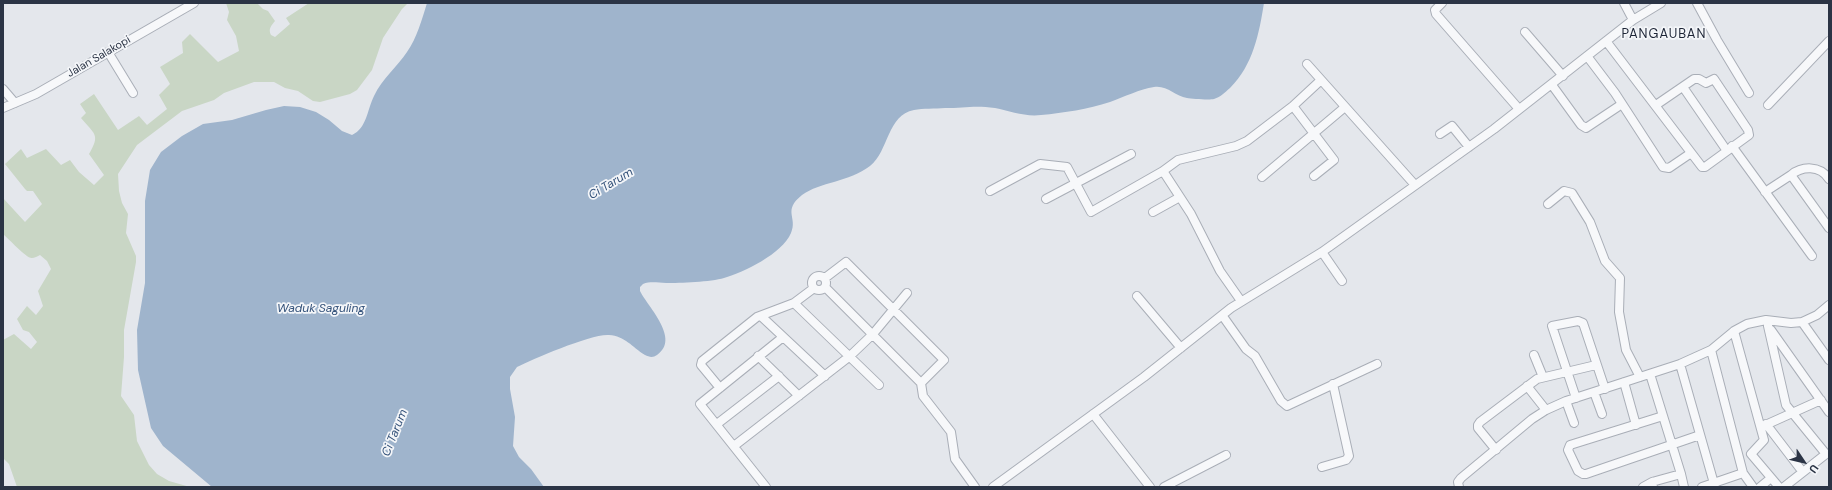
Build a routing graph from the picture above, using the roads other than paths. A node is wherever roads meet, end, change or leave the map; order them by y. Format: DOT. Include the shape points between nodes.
graph roads {
  1 [pos="194,3"];
  2 [pos="1441,3"];
  3 [pos="1624,3"];
  4 [pos="1661,3"];
  5 [pos="1698,3"];
  6 [pos="1633,20"];
  7 [pos="1525,32"];
  8 [pos="1606,41"];
  9 [pos="1829,41"];
  10 [pos="108,52"];
  11 [pos="1587,56"];
  12 [pos="1307,64"];
  13 [pos="1563,76"];
  14 [pos="1321,80"];
  15 [pos="1552,85"];
  16 [pos="1683,87"];
  17 [pos="3,89"];
  18 [pos="133,93"];
  19 [pos="1749,93"];
  20 [pos="16,103"];
  21 [pos="1622,104"];
  22 [pos="1656,105"];
  23 [pos="1768,105"];
  24 [pos="1293,106"];
  25 [pos="1345,106"];
  26 [pos="3,108"];
  27 [pos="1519,109"];
  28 [pos="1314,133"];
  29 [pos="1440,134"];
  30 [pos="1469,147"];
  31 [pos="1730,148"];
  32 [pos="1691,153"];
  33 [pos="1131,154"];
  34 [pos="1163,171"];
  35 [pos="1791,175"];
  36 [pos="1314,176"];
  37 [pos="1262,177"];
  38 [pos="1829,179"];
  39 [pos="1076,183"];
  40 [pos="1415,185"];
  41 [pos="990,191"];
  42 [pos="1765,192"];
  43 [pos="1180,197"];
  44 [pos="1046,199"];
  45 [pos="1548,204"];
  46 [pos="1153,212"];
  47 [pos="1829,228"];
  48 [pos="1322,252"];
  49 [pos="1812,256"];
  50 [pos="825,278"];
  51 [pos="1342,281"];
  52 [pos="825,287"];
  53 [pos="814,288"];
  54 [pos="907,293"];
  55 [pos="1138,296"];
  56 [pos="1241,301"];
  57 [pos="794,303"];
  58 [pos="1828,308"];
  59 [pos="894,310"];
  60 [pos="1222,315"];
  61 [pos="762,317"];
  62 [pos="1802,322"];
  63 [pos="1767,323"];
  64 [pos="1734,331"];
  65 [pos="873,334"];
  66 [pos="783,337"];
  67 [pos="1181,348"];
  68 [pos="1711,350"];
  69 [pos="1534,355"];
  70 [pos="758,356"];
  71 [pos="850,356"];
  72 [pos="1829,360"];
  73 [pos="1377,364"];
  74 [pos="1680,364"];
  75 [pos="1596,365"];
  76 [pos="1568,371"];
  77 [pos="1650,374"];
  78 [pos="779,376"];
  79 [pos="825,376"];
  80 [pos="1543,377"];
  81 [pos="1640,377"];
  82 [pos="1624,382"];
  83 [pos="922,383"];
  84 [pos="1333,384"];
  85 [pos="880,385"];
  86 [pos="1527,386"];
  87 [pos="720,388"];
  88 [pos="1605,389"];
  89 [pos="1594,392"];
  90 [pos="799,396"];
  91 [pos="1576,398"];
  92 [pos="1821,400"];
  93 [pos="1566,401"];
  94 [pos="1546,410"];
  95 [pos="1791,412"];
  96 [pos="1829,412"];
  97 [pos="1093,414"];
  98 [pos="1602,414"];
  99 [pos="1663,416"];
  100 [pos="1574,423"];
  101 [pos="717,424"];
  102 [pos="1636,425"];
  103 [pos="1763,426"];
  104 [pos="1700,435"];
  105 [pos="1774,435"];
  106 [pos="1764,440"];
  107 [pos="1672,444"];
  108 [pos="734,446"];
  109 [pos="1496,450"];
  110 [pos="1751,454"];
  111 [pos="1226,455"];
  112 [pos="1827,456"];
  113 [pos="1739,459"];
  114 [pos="1322,467"];
  115 [pos="1802,472"];
  116 [pos="1743,473"];
  117 [pos="1681,474"];
  118 [pos="1771,478"];
  119 [pos="1653,485"];
  120 [pos="1715,485"];
  121 [pos="766,487"];
  122 [pos="975,487"];
  123 [pos="993,487"];
  124 [pos="1150,487"];
  125 [pos="1164,487"];
  126 [pos="1459,487"];
  127 [pos="1643,487"];
  128 [pos="1684,487"];
  129 [pos="1702,487"];
  130 [pos="1753,487"];
  131 [pos="1760,487"];
  132 [pos="1779,487"];
  133 [pos="1784,487"];
  1 -- 10 [label="street, Jalan Salakopi"];
  2 -- 27 [label="street" via="1435,10 1436,14"];
  3 -- 6 [label="street"];
  4 -- 6 [label="street"];
  5 -- 19 [label="street"];
  6 -- 8 [label="street"];
  7 -- 13 [label="street"];
  8 -- 11 [label="street"];
  8 -- 22 [label="street"];
  9 -- 23 [label="street"];
  10 -- 18 [label="street"];
  10 -- 20 [label="street, Jalan Salakopi"];
  11 -- 13 [label="street"];
  11 -- 21 [label="street"];
  12 -- 14 [label="street"];
  13 -- 15 [label="street"];
  14 -- 24 [label="street"];
  14 -- 25 [label="street"];
  15 -- 21 [label="street" via="1586,128"];
  15 -- 27 [label="street"];
  16 -- 22 [label="street"];
  16 -- 31 [label="street"];
  16 -- 31 [label="street" via="1694,79 1706,83 1715,80 1750,133"];
  17 -- 20 [label="street"];
  20 -- 26 [label="street, Jalan Salakopi"];
  21 -- 32 [label="street" via="1663,167 1669,168"];
  22 -- 32 [label="street"];
  24 -- 28 [label="street"];
  24 -- 34 [label="street" via="1263,130 1240,144 1181,159"];
  25 -- 28 [label="street"];
  25 -- 40 [label="street"];
  27 -- 30 [label="street"];
  28 -- 36 [label="street" via="1334,160"];
  28 -- 37 [label="street"];
  29 -- 30 [label="street" via="1452,126"];
  30 -- 40 [label="street"];
  31 -- 32 [label="street" via="1703,168"];
  31 -- 42 [label="street"];
  33 -- 39 [label="street"];
  34 -- 39 [label="street" via="1091,212"];
  34 -- 43 [label="street"];
  35 -- 38 [label="street" via="1806,168 1822,172"];
  35 -- 42 [label="street"];
  35 -- 47 [label="street"];
  39 -- 41 [label="street" via="1067,167 1040,164"];
  39 -- 44 [label="street"];
  40 -- 48 [label="street"];
  42 -- 49 [label="street"];
  43 -- 46 [label="street"];
  43 -- 56 [label="street" via="1220,271"];
  45 -- 81 [label="street" via="1564,191 1572,193 1590,222 1605,261 1618,275 1621,284 1619,312 1626,350"];
  48 -- 51 [label="street"];
  48 -- 56 [label="street"];
  50 -- 52 [label="street"];
  50 -- 53 [label="street" via="815,277 812,281"];
  50 -- 59 [label="street" via="846,262"];
  52 -- 53 [label="street" via="821,290"];
  52 -- 65 [label="street"];
  53 -- 57 [label="street"];
  54 -- 59 [label="street"];
  55 -- 67 [label="street"];
  56 -- 60 [label="street"];
  57 -- 61 [label="street"];
  57 -- 71 [label="street"];
  58 -- 62 [label="street"];
  59 -- 65 [label="street"];
  59 -- 83 [label="street" via="944,360"];
  60 -- 67 [label="street"];
  60 -- 84 [label="street" via="1246,349 1256,357 1284,404 1290,406"];
  61 -- 66 [label="street"];
  61 -- 87 [label="street" via="757,317 702,361 702,365"];
  62 -- 63 [label="street"];
  62 -- 72 [label="street"];
  63 -- 64 [label="street" via="1747,324"];
  63 -- 92 [label="street"];
  63 -- 95 [label="street" via="1786,402"];
  64 -- 68 [label="street"];
  64 -- 103 [label="street"];
  65 -- 71 [label="street"];
  65 -- 83 [label="street"];
  66 -- 70 [label="street"];
  66 -- 79 [label="street"];
  67 -- 97 [label="street"];
  68 -- 74 [label="street"];
  68 -- 113 [label="street"];
  69 -- 80 [label="street"];
  70 -- 78 [label="street"];
  70 -- 87 [label="street"];
  71 -- 79 [label="street"];
  71 -- 85 [label="street"];
  73 -- 84 [label="street"];
  74 -- 77 [label="street"];
  74 -- 104 [label="street"];
  75 -- 76 [label="street"];
  75 -- 76 [label="street" via="1583,323 1578,321 1552,326"];
  75 -- 88 [label="street"];
  76 -- 80 [label="street"];
  76 -- 91 [label="street"];
  77 -- 81 [label="street"];
  77 -- 99 [label="street"];
  78 -- 90 [label="street"];
  78 -- 101 [label="street"];
  79 -- 90 [label="street"];
  80 -- 86 [label="street"];
  81 -- 82 [label="street"];
  82 -- 88 [label="street"];
  82 -- 102 [label="street"];
  83 -- 122 [label="street" via="923,396 951,432 955,459"];
  84 -- 114 [label="street" via="1349,456 1347,459"];
  86 -- 94 [label="street"];
  86 -- 109 [label="street" via="1479,424 1479,429"];
  87 -- 101 [label="street" via="700,404"];
  88 -- 89 [label="street"];
  89 -- 91 [label="street"];
  89 -- 98 [label="street"];
  90 -- 108 [label="street"];
  91 -- 93 [label="street"];
  92 -- 95 [label="street"];
  92 -- 96 [label="street"];
  93 -- 94 [label="street"];
  93 -- 100 [label="street"];
  94 -- 109 [label="street"];
  95 -- 103 [label="street"];
  95 -- 112 [label="street"];
  97 -- 123 [label="street"];
  97 -- 124 [label="street"];
  99 -- 102 [label="street"];
  99 -- 107 [label="street"];
  101 -- 108 [label="street"];
  102 -- 107 [label="street" via="1570,445 1568,450 1578,471 1586,474"];
  103 -- 105 [label="street"];
  103 -- 106 [label="street"];
  104 -- 107 [label="street"];
  104 -- 120 [label="street"];
  105 -- 106 [label="street"];
  105 -- 115 [label="street"];
  106 -- 110 [label="street"];
  107 -- 117 [label="street"];
  108 -- 121 [label="street"];
  109 -- 126 [label="street" via="1460,479"];
  110 -- 113 [label="street"];
  110 -- 118 [label="street"];
  111 -- 125 [label="street"];
  112 -- 115 [label="street"];
  113 -- 116 [label="street"];
  115 -- 133 [label="street"];
  116 -- 120 [label="street"];
  116 -- 130 [label="street"];
  117 -- 119 [label="street"];
  117 -- 128 [label="street"];
  118 -- 131 [label="street"];
  118 -- 132 [label="street"];
  119 -- 127 [label="street"];
  120 -- 129 [label="street"];
}
